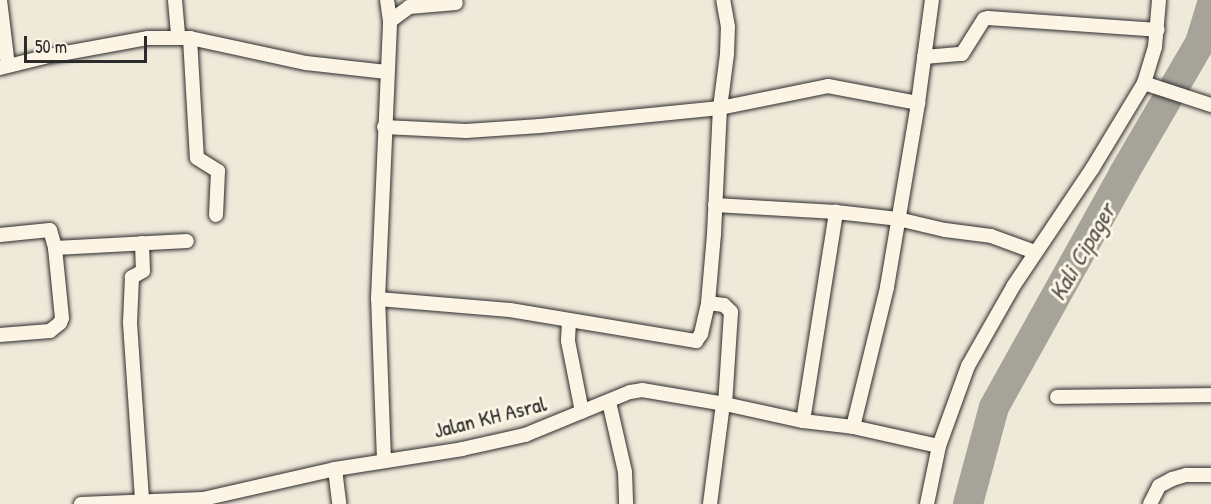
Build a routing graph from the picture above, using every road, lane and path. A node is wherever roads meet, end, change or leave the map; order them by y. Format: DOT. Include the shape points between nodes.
graph roads {
  1 [pos="0,0"];
  2 [pos="175,0"];
  3 [pos="387,0"];
  4 [pos="723,0"];
  5 [pos="932,0"];
  6 [pos="1159,0"];
  7 [pos="456,3"];
  8 [pos="390,21"];
  9 [pos="1158,30"];
  10 [pos="184,38"];
  11 [pos="924,57"];
  12 [pos="4,67"];
  13 [pos="386,72"];
  14 [pos="1148,84"];
  15 [pos="918,103"];
  16 [pos="1211,105"];
  17 [pos="720,108"];
  18 [pos="384,127"];
  19 [pos="715,205"];
  20 [pos="836,212"];
  21 [pos="216,215"];
  22 [pos="898,219"];
  23 [pos="0,235"];
  24 [pos="187,242"];
  25 [pos="142,243"];
  26 [pos="55,248"];
  27 [pos="1035,252"];
  28 [pos="378,299"];
  29 [pos="708,303"];
  30 [pos="569,321"];
  31 [pos="0,335"];
  32 [pos="1211,395"];
  33 [pos="1057,396"];
  34 [pos="609,402"];
  35 [pos="724,404"];
  36 [pos="582,412"];
  37 [pos="803,421"];
  38 [pos="853,427"];
  39 [pos="939,446"];
  40 [pos="384,460"];
  41 [pos="335,469"];
  42 [pos="1211,476"];
  43 [pos="142,500"];
  44 [pos="203,501"];
  45 [pos="81,504"];
  46 [pos="339,504"];
  47 [pos="626,504"];
  48 [pos="710,504"];
  49 [pos="927,504"];
  50 [pos="1150,504"];
  1 -- 12 [label="street"];
  2 -- 10 [label="street"];
  3 -- 8 [label="street"];
  4 -- 17 [label="street" via="728,36"];
  5 -- 11 [label="street"];
  6 -- 9 [label="street"];
  7 -- 8 [label="street" via="409,7"];
  8 -- 13 [label="street"];
  9 -- 11 [label="street" via="988,18 962,54"];
  9 -- 14 [label="street"];
  10 -- 12 [label="street" via="148,38"];
  10 -- 13 [label="street" via="306,63"];
  10 -- 21 [label="street" via="197,158 218,171"];
  11 -- 15 [label="street"];
  13 -- 18 [label="street"];
  14 -- 16 [label="street"];
  14 -- 27 [label="street"];
  15 -- 17 [label="street" via="828,86"];
  15 -- 22 [label="street"];
  17 -- 18 [label="street" via="499,130"];
  17 -- 19 [label="street"];
  18 -- 28 [label="street"];
  19 -- 20 [label="street"];
  19 -- 29 [label="street"];
  20 -- 22 [label="street"];
  20 -- 37 [label="street"];
  22 -- 27 [label="street" via="991,236"];
  22 -- 38 [label="street" via="887,286"];
  23 -- 26 [label="street" via="50,230"];
  24 -- 25 [label="street"];
  25 -- 26 [label="street"];
  25 -- 43 [label="street" via="142,271 132,277 130,323"];
  26 -- 31 [label="street" via="60,323 50,331"];
  27 -- 39 [label="street" via="968,366"];
  28 -- 30 [label="street" via="508,309"];
  28 -- 40 [label="street"];
  29 -- 30 [label="street" via="699,338 693,342"];
  29 -- 35 [label="street" via="724,304 731,312"];
  30 -- 36 [label="street" via="568,341"];
  32 -- 33 [label="street"];
  34 -- 35 [label="street, Jalan KH Asral" via="642,390"];
  34 -- 36 [label="street, Jalan KH Asral"];
  34 -- 47 [label="street" via="625,472"];
  35 -- 37 [label="street, Jalan KH Asral"];
  35 -- 48 [label="street"];
  36 -- 40 [label="street, Jalan KH Asral" via="525,435"];
  37 -- 38 [label="street, Jalan KH Asral"];
  38 -- 39 [label="street, Jalan KH Asral"];
  39 -- 49 [label="street"];
  40 -- 41 [label="street, Jalan KH Asral"];
  41 -- 44 [label="street, Jalan KH Asral"];
  41 -- 46 [label="street"];
  42 -- 50 [label="street" via="1172,478 1159,486"];
  43 -- 44 [label="street, Jalan KH Asral"];
  43 -- 45 [label="street, Jalan KH Asral"];
}
